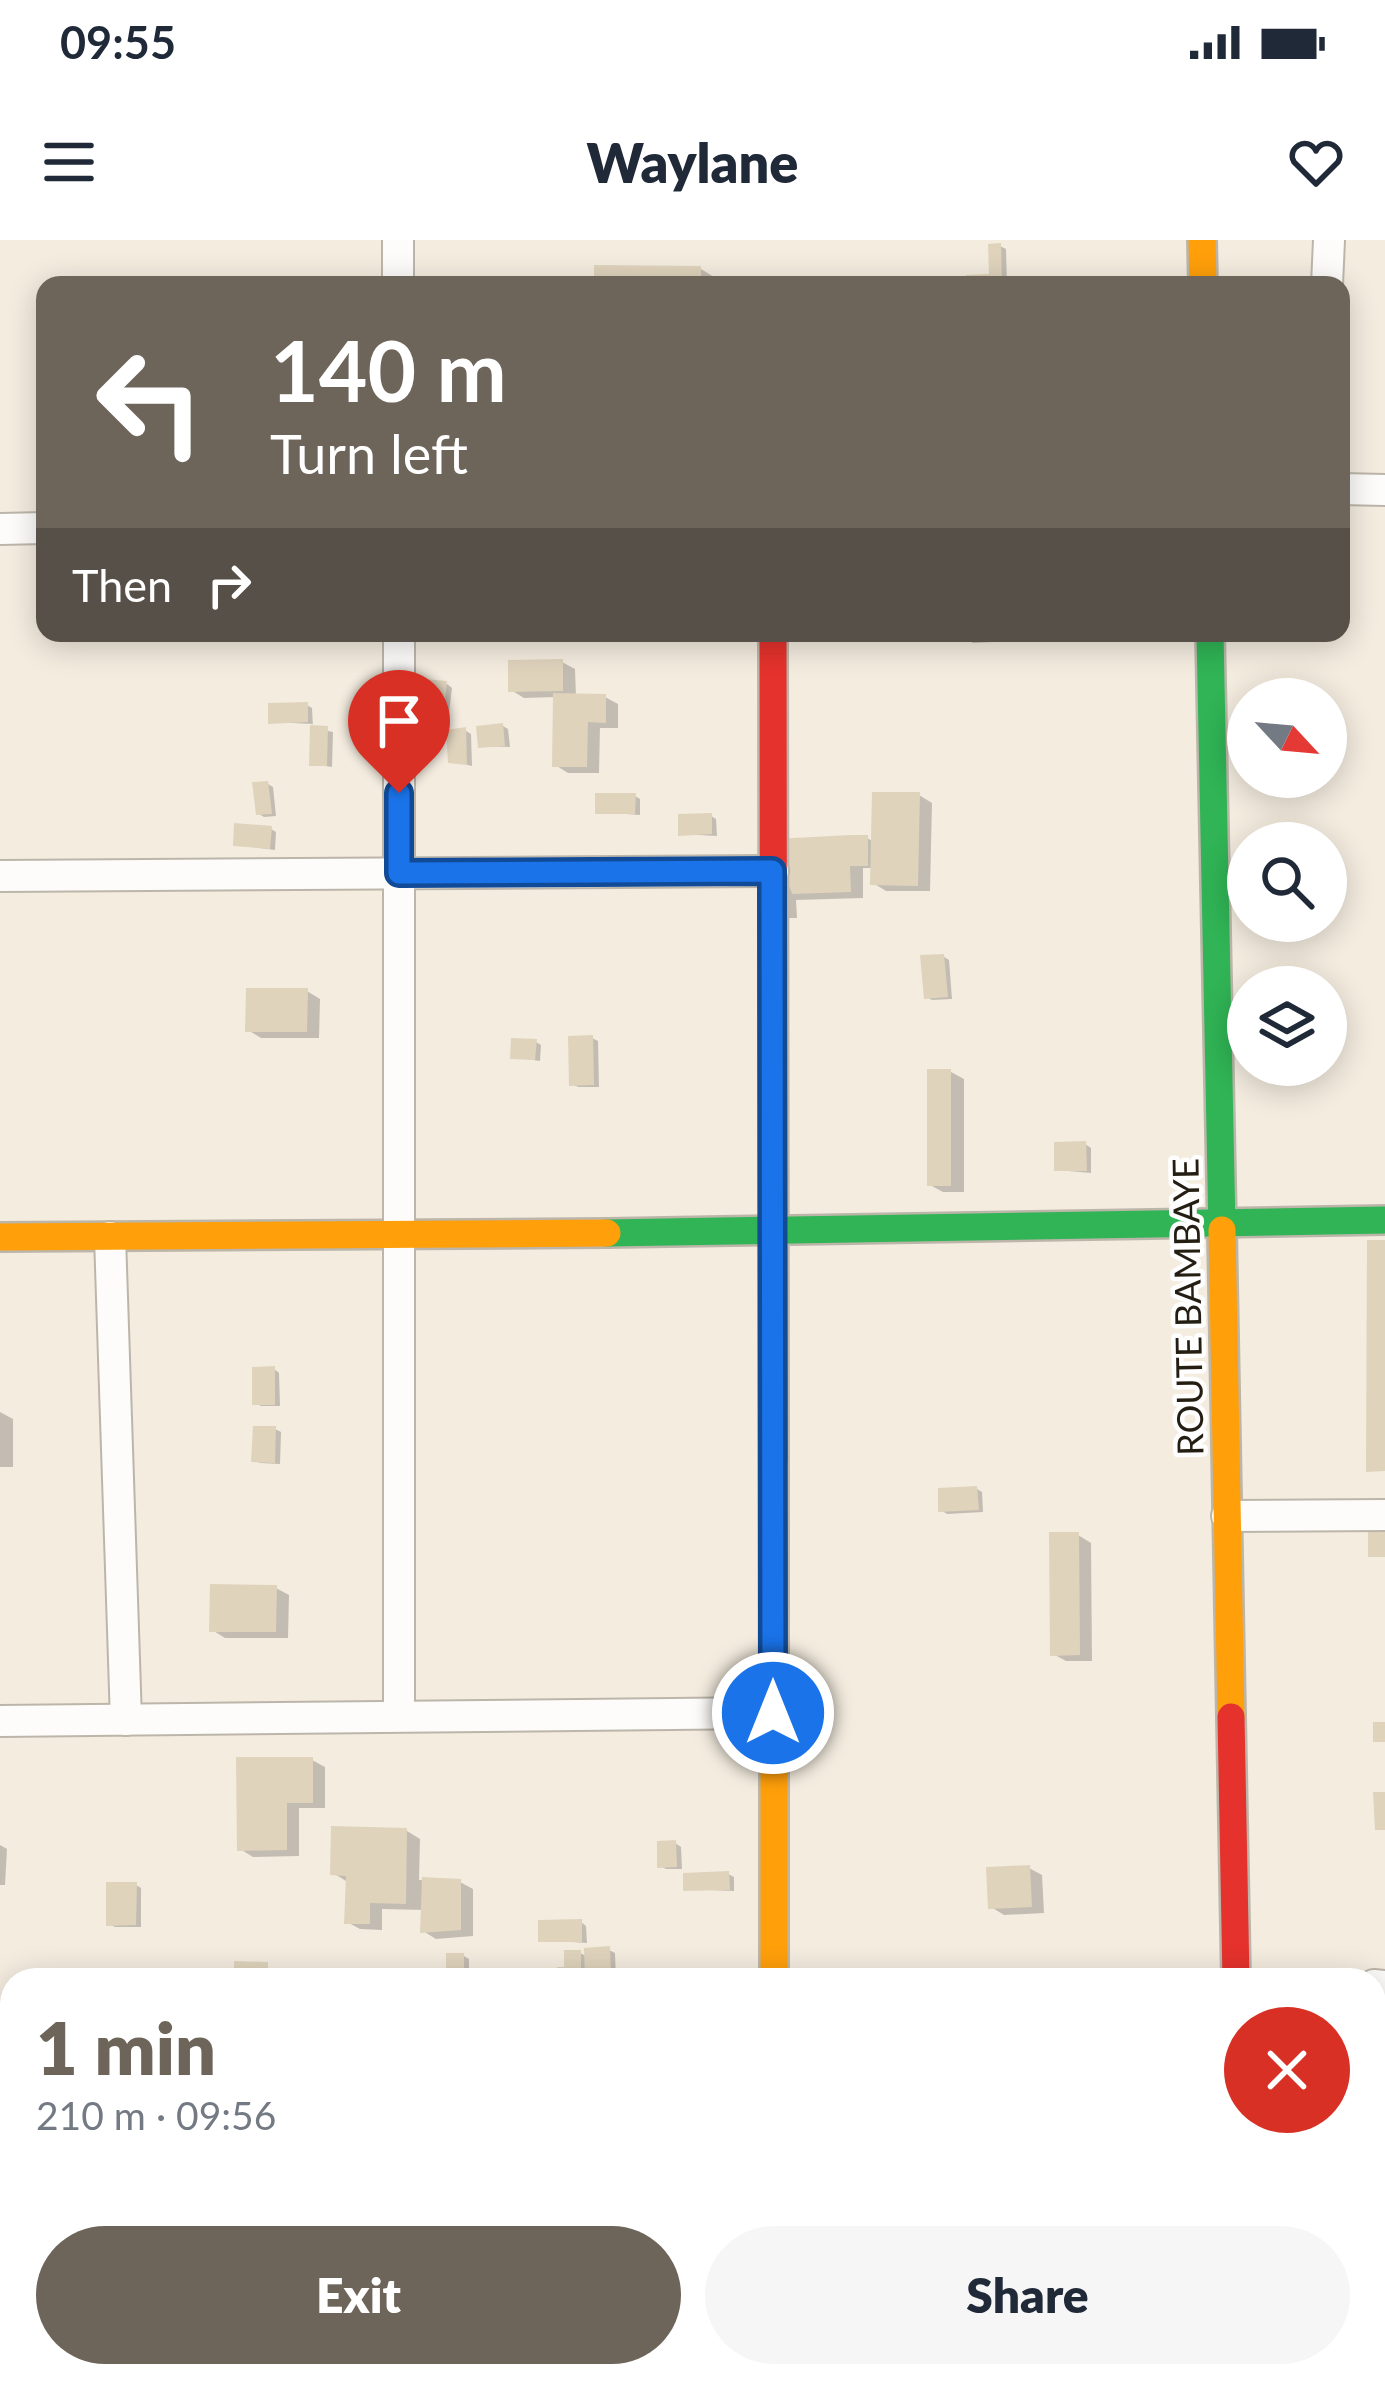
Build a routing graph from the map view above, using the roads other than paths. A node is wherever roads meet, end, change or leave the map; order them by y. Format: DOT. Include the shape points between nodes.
graph roads {
  1 [pos="398,240"];
  2 [pos="1202,240"];
  3 [pos="1329,240"];
  4 [pos="398,276"];
  5 [pos="1203,276"];
  6 [pos="1327,276"];
  7 [pos="1350,489"];
  8 [pos="1385,490"];
  9 [pos="36,528"];
  10 [pos="0,529"];
  11 [pos="399,642"];
  12 [pos="773,642"];
  13 [pos="1210,642"];
  14 [pos="772,871"];
  15 [pos="399,873"];
  16 [pos="0,876"];
  17 [pos="1385,1220"];
  18 [pos="1221,1221"];
  19 [pos="772,1232"];
  20 [pos="398,1234"];
  21 [pos="110,1237"];
  22 [pos="0,1238"];
  23 [pos="1385,1515"];
  24 [pos="1227,1516"];
  25 [pos="773,1713"];
  26 [pos="399,1717"];
  27 [pos="126,1720"];
  28 [pos="0,1721"];
  29 [pos="774,1968"];
  30 [pos="1236,1968"];
  1 -- 4 [label="street"];
  2 -- 5 [label="street"];
  3 -- 6 [label="street"];
  7 -- 8 [label="street"];
  9 -- 10 [label="street"];
  11 -- 15 [label="street"];
  12 -- 14 [label="street"];
  13 -- 18 [label="street, ROUTE BAMBAYE"];
  14 -- 15 [label="street"];
  14 -- 19 [label="street"];
  15 -- 16 [label="street"];
  15 -- 20 [label="street"];
  17 -- 18 [label="street"];
  18 -- 19 [label="street"];
  18 -- 24 [label="street, ROUTE BAMBAYE"];
  19 -- 20 [label="street"];
  19 -- 25 [label="street"];
  20 -- 21 [label="street"];
  20 -- 26 [label="street"];
  21 -- 22 [label="street"];
  21 -- 27 [label="street"];
  23 -- 24 [label="street"];
  24 -- 30 [label="street, ROUTE BAMBAYE"];
  25 -- 26 [label="street"];
  25 -- 29 [label="street"];
  26 -- 27 [label="street"];
  27 -- 28 [label="street"];
}
